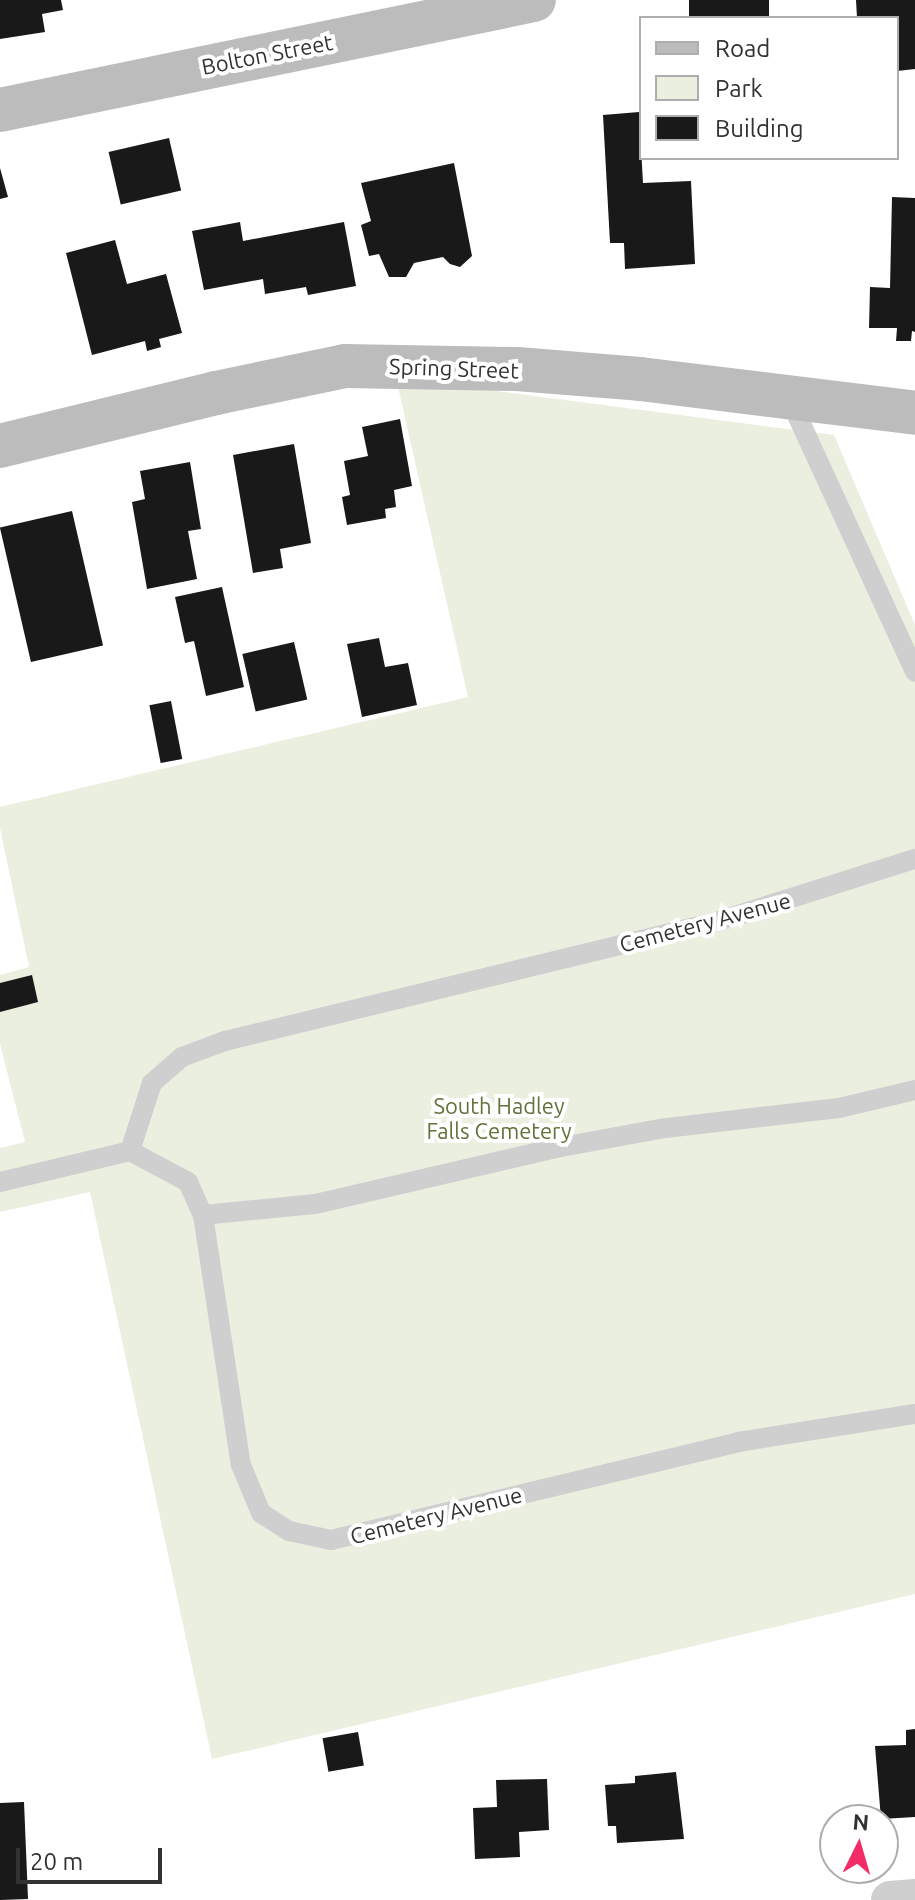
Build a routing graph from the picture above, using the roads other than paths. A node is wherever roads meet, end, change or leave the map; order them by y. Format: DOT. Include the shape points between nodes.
graph roads {
  1 [pos="534,0"];
  2 [pos="0,110"];
  3 [pos="790,400"];
  4 [pos="915,413"];
  5 [pos="0,446"];
  6 [pos="915,672"];
  7 [pos="915,859"];
  8 [pos="915,1090"];
  9 [pos="130,1151"];
  10 [pos="0,1182"];
  11 [pos="203,1215"];
  12 [pos="915,1414"];
  13 [pos="915,1898"];
  14 [pos="890,1900"];
  1 -- 2 [label="street, Bolton Street"];
  3 -- 4 [label="street, Spring Street"];
  3 -- 5 [label="street, Spring Street" via="517,369 345,366"];
  3 -- 6 [label="lane"];
  7 -- 9 [label="lane, Cemetery Avenue" via="719,921 225,1041 182,1057 152,1083"];
  8 -- 11 [label="lane" via="839,1108 665,1128 556,1148 315,1204"];
  9 -- 10 [label="lane"];
  9 -- 11 [label="lane, Cemetery Avenue" via="188,1182"];
  11 -- 12 [label="lane, Cemetery Avenue" via="241,1465 261,1513 289,1531 331,1540 738,1442"];
  13 -- 14 [label="street"];
}
